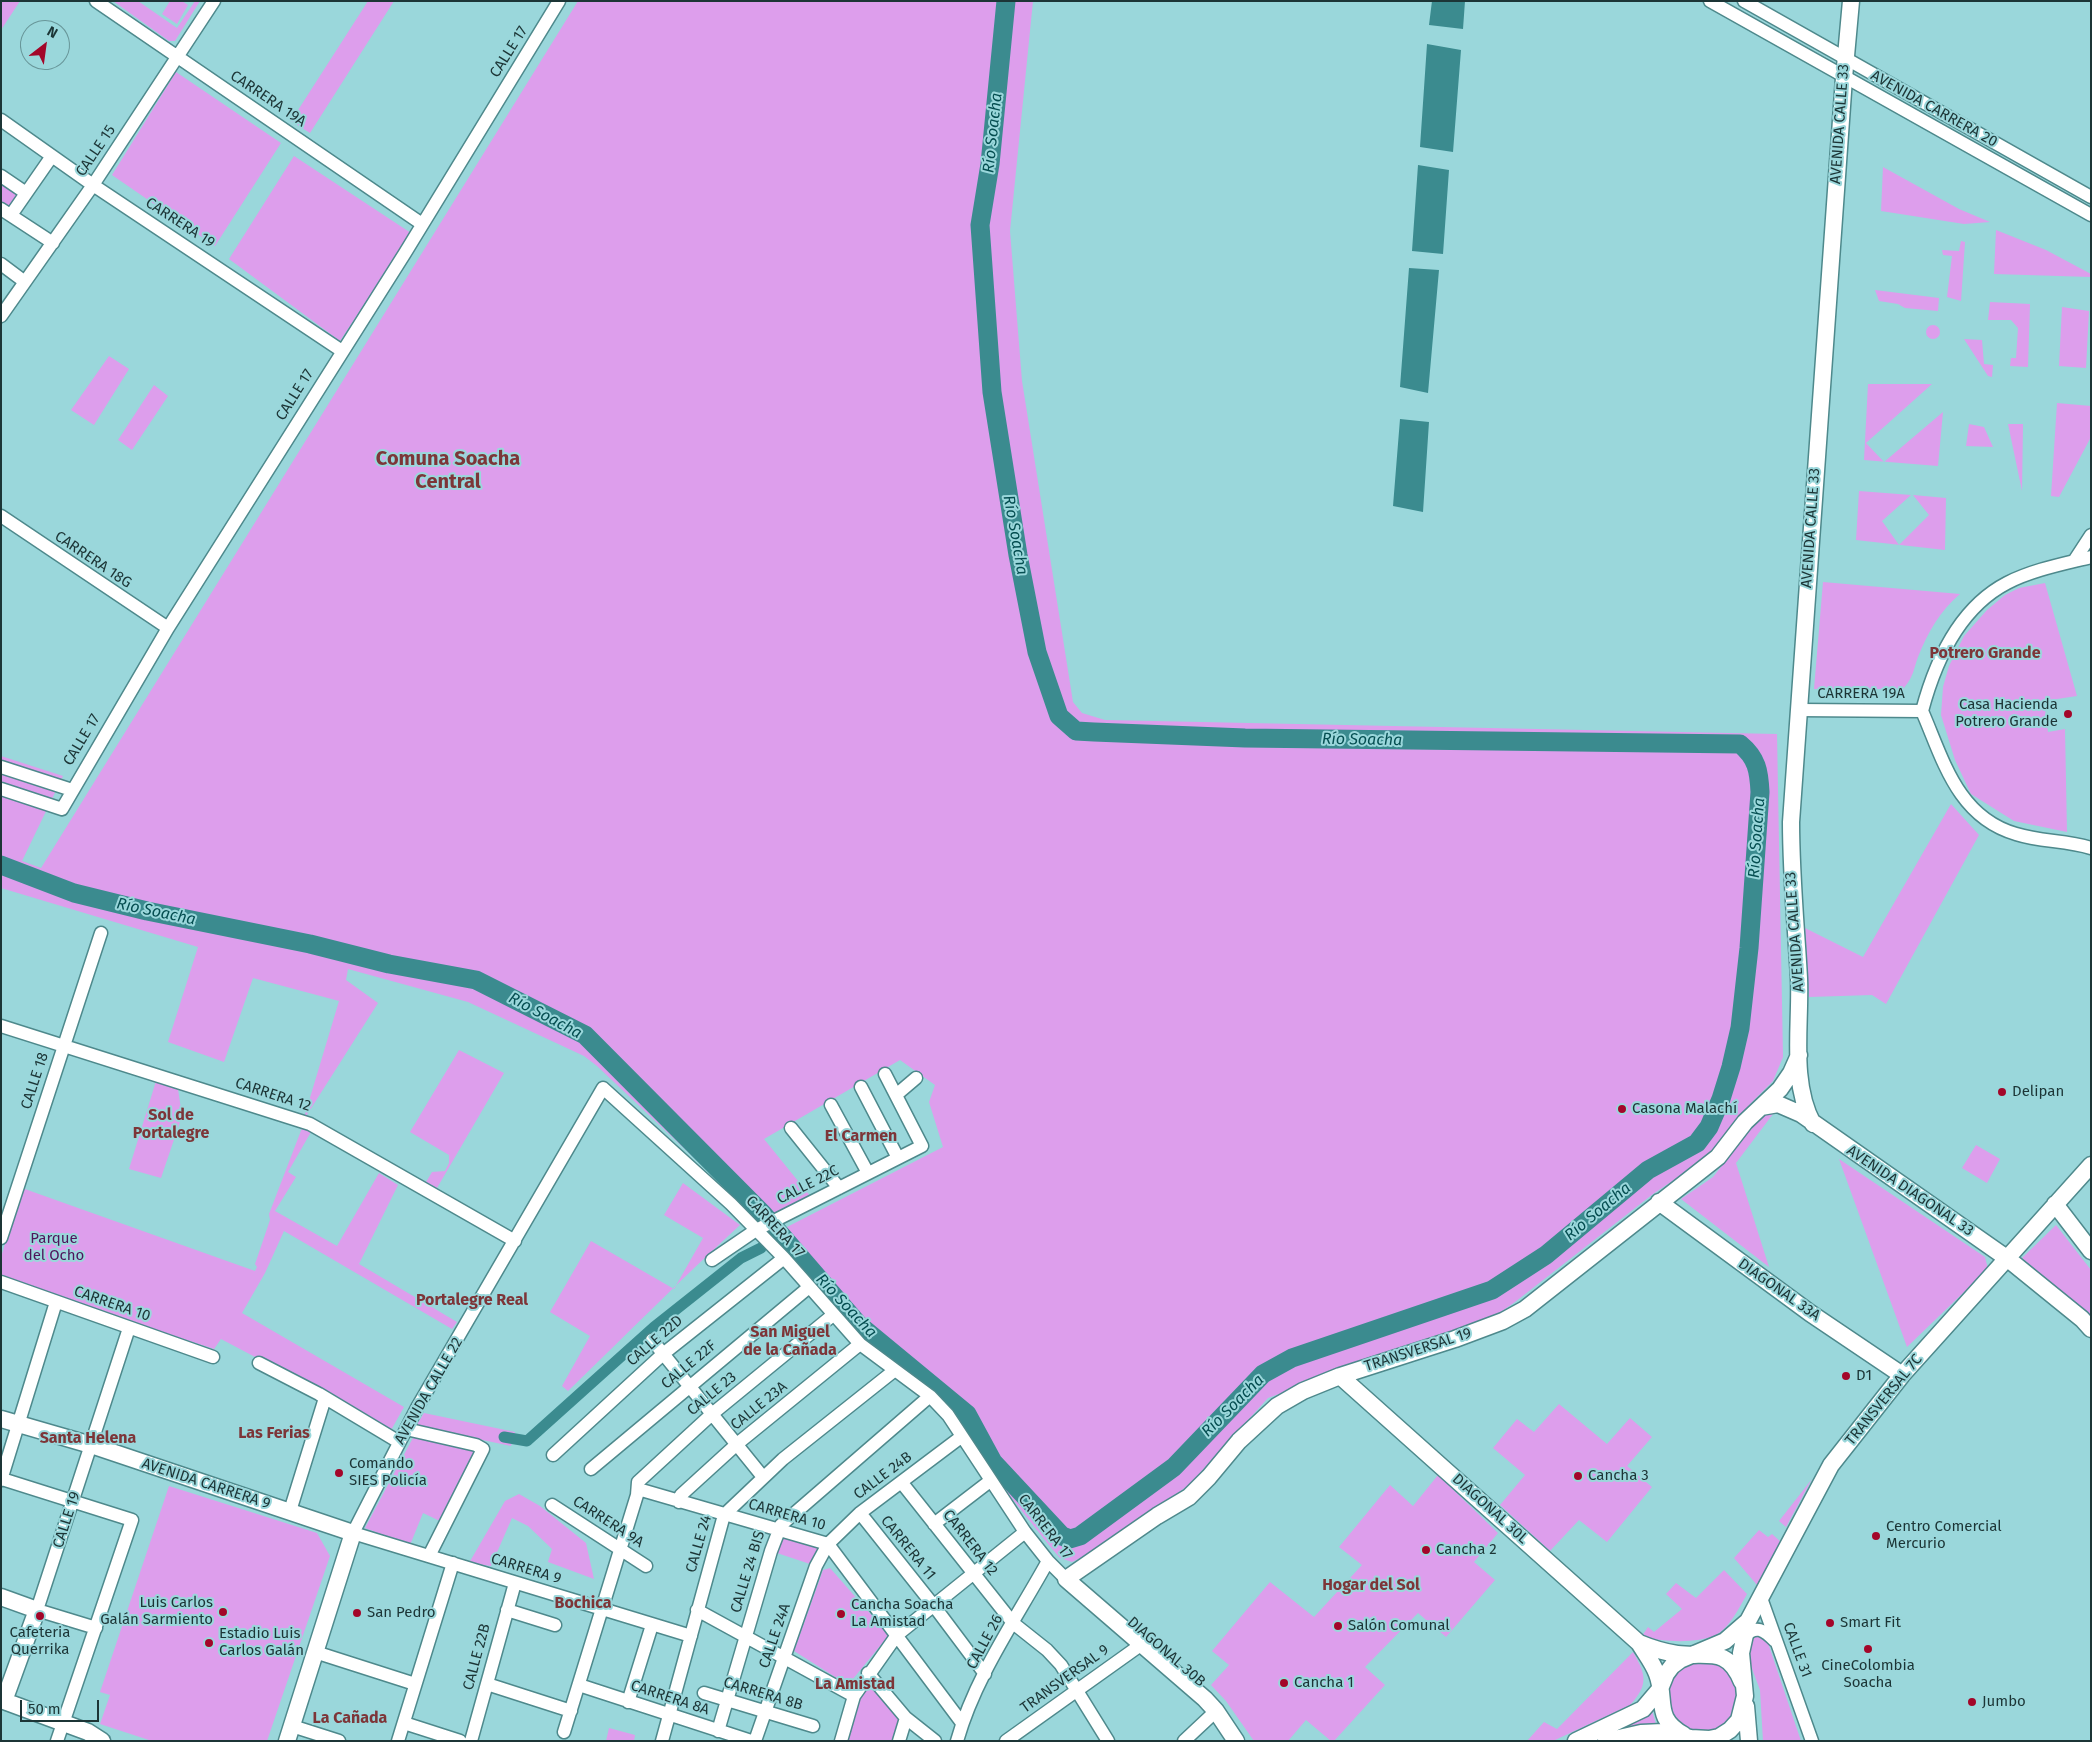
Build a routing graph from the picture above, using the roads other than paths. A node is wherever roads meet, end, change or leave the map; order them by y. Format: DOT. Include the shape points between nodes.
graph roads {
  1 [pos="96,1"];
  2 [pos="214,1"];
  3 [pos="559,1"];
  4 [pos="1710,1"];
  5 [pos="1744,1"];
  6 [pos="1852,1"];
  7 [pos="178,58"];
  8 [pos="1845,60"];
  9 [pos="1844,78"];
  10 [pos="1,120"];
  11 [pos="52,156"];
  12 [pos="1,176"];
  13 [pos="93,185"];
  14 [pos="26,193"];
  15 [pos="2091,197"];
  16 [pos="6,212"];
  17 [pos="2091,215"];
  18 [pos="422,224"];
  19 [pos="53,243"];
  20 [pos="1,264"];
  21 [pos="25,282"];
  22 [pos="1,316"];
  23 [pos="342,351"];
  24 [pos="1,516"];
  25 [pos="2091,535"];
  26 [pos="2091,557"];
  27 [pos="2074,561"];
  28 [pos="168,628"];
  29 [pos="1799,710"];
  30 [pos="1922,711"];
  31 [pos="1,767"];
  32 [pos="1,789"];
  33 [pos="72,790"];
  34 [pos="2091,848"];
  35 [pos="101,933"];
  36 [pos="1,1026"];
  37 [pos="64,1046"];
  38 [pos="1799,1056"];
  39 [pos="885,1074"];
  40 [pos="916,1078"];
  41 [pos="861,1087"];
  42 [pos="603,1088"];
  43 [pos="896,1095"];
  44 [pos="831,1105"];
  45 [pos="1761,1107"];
  46 [pos="1813,1124"];
  47 [pos="791,1128"];
  48 [pos="898,1158"];
  49 [pos="2091,1165"];
  50 [pos="868,1173"];
  51 [pos="839,1188"];
  52 [pos="1659,1202"];
  53 [pos="2055,1204"];
  54 [pos="760,1228"];
  55 [pos="1,1238"];
  56 [pos="515,1241"];
  57 [pos="2091,1251"];
  58 [pos="784,1258"];
  59 [pos="2008,1259"];
  60 [pos="712,1260"];
  61 [pos="1,1282"];
  62 [pos="808,1288"];
  63 [pos="56,1302"];
  64 [pos="832,1315"];
  65 [pos="129,1328"];
  66 [pos="2091,1329"];
  67 [pos="652,1340"];
  68 [pos="860,1344"];
  69 [pos="663,1354"];
  70 [pos="213,1357"];
  71 [pos="259,1363"];
  72 [pos="895,1370"];
  73 [pos="1902,1375"];
  74 [pos="1340,1376"];
  75 [pos="689,1386"];
  76 [pos="930,1396"];
  77 [pos="325,1398"];
  78 [pos="712,1414"];
  79 [pos="1,1418"];
  80 [pos="18,1424"];
  81 [pos="406,1429"];
  82 [pos="961,1437"];
  83 [pos="399,1442"];
  84 [pos="737,1444"];
  85 [pos="91,1445"];
  86 [pos="553,1455"];
  87 [pos="591,1468"];
  88 [pos="763,1476"];
  89 [pos="1,1479"];
  90 [pos="990,1481"];
  91 [pos="902,1483"];
  92 [pos="638,1485"];
  93 [pos="680,1498"];
  94 [pos="73,1501"];
  95 [pos="552,1505"];
  96 [pos="290,1511"];
  97 [pos="724,1514"];
  98 [pos="860,1514"];
  99 [pos="934,1524"];
  100 [pos="778,1530"];
  101 [pos="1025,1532"];
  102 [pos="353,1533"];
  103 [pos="828,1544"];
  104 [pos="620,1549"];
  105 [pos="429,1556"];
  106 [pos="1048,1562"];
  107 [pos="453,1564"];
  108 [pos="646,1566"];
  109 [pos="973,1573"];
  110 [pos="1070,1576"];
  111 [pos="515,1583"];
  112 [pos="1,1597"];
  113 [pos="1761,1598"];
  114 [pos="934,1606"];
  115 [pos="602,1609"];
  116 [pos="37,1610"];
  117 [pos="507,1610"];
  118 [pos="697,1610"];
  119 [pos="1748,1621"];
  120 [pos="1013,1623"];
  121 [pos="554,1624"];
  122 [pos="652,1624"];
  123 [pos="96,1628"];
  124 [pos="897,1635"];
  125 [pos="690,1636"];
  126 [pos="745,1637"];
  127 [pos="1744,1637"];
  128 [pos="1639,1643"];
  129 [pos="1777,1643"];
  130 [pos="1142,1644"];
  131 [pos="315,1652"];
  132 [pos="1692,1655"];
  133 [pos="786,1659"];
  134 [pos="868,1673"];
  135 [pos="985,1674"];
  136 [pos="416,1684"];
  137 [pos="487,1684"];
  138 [pos="578,1686"];
  139 [pos="1660,1689"];
  140 [pos="1077,1690"];
  141 [pos="704,1693"];
  142 [pos="854,1696"];
  143 [pos="1745,1696"];
  144 [pos="727,1700"];
  145 [pos="628,1702"];
  146 [pos="2,1704"];
  147 [pos="570,1711"];
  148 [pos="1216,1711"];
  149 [pos="765,1712"];
  150 [pos="669,1715"];
  151 [pos="906,1718"];
  152 [pos="63,1723"];
  153 [pos="404,1723"];
  154 [pos="962,1723"];
  155 [pos="813,1726"];
  156 [pos="718,1731"];
  157 [pos="564,1732"];
  158 [pos="290,1733"];
  159 [pos="1695,1740"];
  160 [pos="56,1741"];
  161 [pos="102,1741"];
  162 [pos="338,1741"];
  163 [pos="398,1741"];
  164 [pos="460,1741"];
  165 [pos="471,1741"];
  166 [pos="662,1741"];
  167 [pos="753,1741"];
  168 [pos="841,1741"];
  169 [pos="898,1741"];
  170 [pos="935,1741"];
  171 [pos="957,1741"];
  172 [pos="1006,1741"];
  173 [pos="1108,1741"];
  174 [pos="1184,1741"];
  175 [pos="1236,1741"];
  176 [pos="1246,1741"];
  177 [pos="1576,1741"];
  178 [pos="1606,1741"];
  179 [pos="1749,1741"];
  180 [pos="1812,1741"];
  1 -- 7 [label="street, CARRERA 19A"];
  2 -- 7 [label="street, CALLE 15"];
  3 -- 18 [label="street, CALLE 17"];
  4 -- 9 [label="street, AVENIDA CARRERA 20"];
  5 -- 8 [label="street, AVENIDA CARRERA 20"];
  6 -- 8 [label="main road, AVENIDA CALLE 33"];
  7 -- 13 [label="street, CALLE 15"];
  7 -- 18 [label="street, CARRERA 19A"];
  8 -- 9 [label="main road, AVENIDA CALLE 33"];
  8 -- 15 [label="street, AVENIDA CARRERA 20"];
  9 -- 17 [label="street, AVENIDA CARRERA 20"];
  9 -- 29 [label="main road, AVENIDA CALLE 33"];
  10 -- 11 [label="street, CARRERA 19"];
  11 -- 13 [label="street, CARRERA 19"];
  11 -- 14 [label="street"];
  12 -- 14 [label="street"];
  13 -- 19 [label="street, CALLE 15"];
  13 -- 23 [label="street, CARRERA 19"];
  14 -- 16 [label="street"];
  16 -- 19 [label="street"];
  18 -- 23 [label="street, CALLE 17"];
  19 -- 21 [label="street, CALLE 15"];
  20 -- 21 [label="street"];
  21 -- 22 [label="street, CALLE 15"];
  23 -- 28 [label="street, CALLE 17"];
  24 -- 28 [label="street, CARRERA 18G"];
  25 -- 27 [label="street"];
  26 -- 27 [label="street"];
  27 -- 30 [label="street" via="2006,584 1982,602 1956,630 1941,656 1930,679"];
  28 -- 33 [label="street, CALLE 17"];
  29 -- 30 [label="street, CARRERA 19A"];
  29 -- 38 [label="main road, AVENIDA CALLE 33" via="1791,822 1799,977"];
  30 -- 34 [label="street" via="1942,762 1964,800 1989,821 2013,834 2038,840 2072,842"];
  31 -- 33 [label="street"];
  32 -- 33 [label="street, CALLE 17" via="62,808"];
  35 -- 37 [label="street, CALLE 18"];
  36 -- 37 [label="street, CARRERA 12"];
  37 -- 55 [label="street, CALLE 18"];
  37 -- 56 [label="street, CARRERA 12" via="310,1124"];
  38 -- 45 [label="main road, TRANSVERSAL 19" via="1780,1090"];
  38 -- 46 [label="main road, AVENIDA CALLE 33" via="1806,1112"];
  39 -- 43 [label="street"];
  40 -- 43 [label="street"];
  41 -- 48 [label="street"];
  42 -- 54 [label="street, CARRERA 17"];
  42 -- 56 [label="street, AVENIDA CALLE 22"];
  43 -- 48 [label="street, CALLE 22C" via="922,1146"];
  44 -- 50 [label="street"];
  45 -- 46 [label="main road, AVENIDA DIAGONAL 33" via="1772,1104 1787,1106"];
  45 -- 52 [label="main road, TRANSVERSAL 19" via="1718,1157"];
  46 -- 59 [label="main road, AVENIDA DIAGONAL 33"];
  47 -- 51 [label="street"];
  48 -- 50 [label="street, CALLE 22C"];
  49 -- 53 [label="main road"];
  50 -- 51 [label="street, CALLE 22C"];
  51 -- 54 [label="street, CALLE 22C"];
  52 -- 73 [label="main road, DIAGONAL 33A" via="1810,1313"];
  52 -- 74 [label="main road, TRANSVERSAL 19" via="1525,1309 1455,1339"];
  53 -- 57 [label="main road"];
  53 -- 59 [label="main road, TRANSVERSAL 7C"];
  54 -- 58 [label="street, CARRERA 17"];
  54 -- 60 [label="street, CALLE 22C"];
  56 -- 81 [label="street, AVENIDA CALLE 22"];
  58 -- 62 [label="street, CARRERA 17"];
  58 -- 69 [label="street, CALLE 22D"];
  59 -- 66 [label="main road, AVENIDA DIAGONAL 33"];
  59 -- 73 [label="main road, TRANSVERSAL 7C"];
  61 -- 63 [label="street, CARRERA 10"];
  62 -- 64 [label="street, CARRERA 17"];
  62 -- 75 [label="street, CALLE 22F"];
  63 -- 65 [label="street, CARRERA 10"];
  63 -- 80 [label="street"];
  64 -- 68 [label="street, CARRERA 17"];
  64 -- 78 [label="street, CALLE 23"];
  65 -- 70 [label="street, CARRERA 10"];
  65 -- 85 [label="street, CALLE 19"];
  67 -- 69 [label="street"];
  68 -- 72 [label="street, CARRERA 17"];
  68 -- 84 [label="street, CALLE 23A"];
  69 -- 75 [label="street"];
  69 -- 86 [label="street, CALLE 22D"];
  71 -- 77 [label="street"];
  72 -- 76 [label="street, CARRERA 17"];
  72 -- 88 [label="street, CALLE 24"];
  73 -- 113 [label="main road, TRANSVERSAL 7C" via="1832,1465"];
  74 -- 110 [label="main road, TRANSVERSAL 19" via="1303,1390 1277,1406 1239,1441 1189,1497"];
  74 -- 128 [label="main road, DIAGONAL 30L"];
  75 -- 78 [label="street"];
  75 -- 87 [label="street, CALLE 22F"];
  76 -- 82 [label="street, CARRERA 17" via="948,1415"];
  76 -- 100 [label="street, CALLE 24 BIS"];
  77 -- 83 [label="street"];
  77 -- 96 [label="street"];
  78 -- 84 [label="street"];
  78 -- 92 [label="street, CALLE 23"];
  79 -- 80 [label="main road, AVENIDA CARRERA 9"];
  80 -- 85 [label="main road, AVENIDA CARRERA 9"];
  80 -- 89 [label="street"];
  81 -- 83 [label="street, AVENIDA CALLE 22"];
  81 -- 105 [label="street" via="483,1449"];
  82 -- 90 [label="street, CARRERA 17"];
  82 -- 91 [label="street, CALLE 24B"];
  83 -- 102 [label="street, AVENIDA CALLE 22"];
  84 -- 88 [label="street"];
  84 -- 93 [label="street, CALLE 23A"];
  85 -- 94 [label="street, CALLE 19"];
  85 -- 96 [label="main road, AVENIDA CARRERA 9"];
  88 -- 97 [label="street, CALLE 24"];
  89 -- 94 [label="street"];
  90 -- 99 [label="street"];
  90 -- 101 [label="street, CARRERA 17"];
  91 -- 98 [label="street, CALLE 24B"];
  91 -- 99 [label="street, CARRERA 12"];
  92 -- 93 [label="street, CARRERA 10"];
  92 -- 104 [label="street"];
  93 -- 97 [label="street, CARRERA 10"];
  94 -- 116 [label="street, CALLE 19"];
  94 -- 123 [label="street" via="132,1520"];
  95 -- 104 [label="street, CARRERA 9A"];
  96 -- 102 [label="main road, AVENIDA CARRERA 9"];
  97 -- 100 [label="street, CARRERA 10"];
  97 -- 118 [label="street, CALLE 24"];
  98 -- 103 [label="street, CALLE 24B"];
  98 -- 114 [label="street, CARRERA 11"];
  99 -- 109 [label="street, CARRERA 12"];
  100 -- 103 [label="street, CARRERA 10"];
  100 -- 126 [label="street, CALLE 24 BIS"];
  101 -- 106 [label="street, CARRERA 17"];
  101 -- 109 [label="street"];
  102 -- 105 [label="street, CARRERA 9"];
  102 -- 131 [label="main road, AVENIDA CALLE 22"];
  103 -- 124 [label="street, CARRERA 10"];
  103 -- 133 [label="street, CALLE 24A" via="816,1566"];
  104 -- 108 [label="street, CARRERA 9A"];
  104 -- 115 [label="street"];
  105 -- 107 [label="street, CARRERA 9"];
  106 -- 110 [label="street, CARRERA 17"];
  106 -- 120 [label="street, CALLE 26"];
  107 -- 111 [label="street, CARRERA 9"];
  107 -- 136 [label="street"];
  109 -- 114 [label="street"];
  109 -- 120 [label="street, CARRERA 12"];
  110 -- 130 [label="main road, DIAGONAL 30B"];
  110 -- 176 [label="main road, DIAGONAL 30B" via="1210,1690"];
  111 -- 115 [label="street, CARRERA 9"];
  111 -- 117 [label="street, CALLE 22B"];
  112 -- 116 [label="main road"];
  113 -- 119 [label="main road, TRANSVERSAL 7C"];
  113 -- 129 [label="street, CALLE 31"];
  114 -- 124 [label="street"];
  114 -- 135 [label="street, CARRERA 11"];
  115 -- 122 [label="street, CARRERA 9"];
  115 -- 138 [label="street"];
  116 -- 123 [label="street"];
  116 -- 146 [label="main road, CALLE 19"];
  117 -- 121 [label="street"];
  117 -- 137 [label="street, CALLE 22B"];
  118 -- 125 [label="street, CALLE 24"];
  118 -- 126 [label="street"];
  119 -- 127 [label="main road, TRANSVERSAL 7C"];
  119 -- 132 [label="main road, TRANSVERSAL 7C" via="1725,1641"];
  120 -- 135 [label="street, CALLE 26"];
  120 -- 140 [label="street, CARRERA 12" via="1047,1650"];
  122 -- 125 [label="street, CARRERA 9"];
  122 -- 145 [label="street"];
  123 -- 152 [label="street"];
  124 -- 134 [label="street"];
  124 -- 154 [label="street, CARRERA 10"];
  125 -- 150 [label="street, CALLE 24"];
  126 -- 133 [label="street"];
  126 -- 144 [label="street, CALLE 24 BIS"];
  127 -- 129 [label="street" via="1758,1629"];
  127 -- 143 [label="main road, TRANSVERSAL 7C" via="1741,1652"];
  128 -- 132 [label="main road"];
  128 -- 139 [label="main road" via="1658,1674"];
  129 -- 180 [label="street, CALLE 31"];
  130 -- 140 [label="street, TRANSVERSAL 9"];
  130 -- 148 [label="main road, DIAGONAL 30B"];
  131 -- 136 [label="street"];
  131 -- 158 [label="main road, AVENIDA CALLE 22"];
  132 -- 139 [label="main road" via="1672,1666"];
  132 -- 143 [label="main road" via="1708,1654 1729,1662 1738,1671"];
  133 -- 142 [label="street"];
  133 -- 149 [label="street, CALLE 24A"];
  134 -- 142 [label="street"];
  134 -- 151 [label="street"];
  135 -- 154 [label="street, CALLE 26"];
  136 -- 153 [label="street"];
  137 -- 147 [label="street"];
  137 -- 165 [label="street, CALLE 22B"];
  138 -- 145 [label="street, CARRERA 8A"];
  138 -- 147 [label="street"];
  139 -- 159 [label="main road" via="1660,1704 1669,1723 1676,1731"];
  139 -- 177 [label="main road" via="1636,1715"];
  140 -- 172 [label="street, TRANSVERSAL 9"];
  140 -- 173 [label="street, CARRERA 12"];
  141 -- 144 [label="street, CARRERA 8B"];
  142 -- 168 [label="street"];
  143 -- 159 [label="main road, TRANSVERSAL 7C" via="1739,1720 1730,1730 1719,1737"];
  143 -- 179 [label="main road"];
  144 -- 149 [label="street, CARRERA 8B"];
  144 -- 156 [label="street, CALLE 24 BIS"];
  145 -- 150 [label="street, CARRERA 8A"];
  146 -- 152 [label="main road"];
  147 -- 157 [label="street"];
  148 -- 174 [label="street"];
  148 -- 175 [label="main road, DIAGONAL 30B"];
  149 -- 155 [label="street, CARRERA 8B"];
  149 -- 167 [label="street, CALLE 24A"];
  150 -- 156 [label="street, CARRERA 8A"];
  150 -- 166 [label="street, CALLE 24"];
  151 -- 169 [label="street"];
  151 -- 170 [label="street"];
  152 -- 160 [label="street"];
  152 -- 161 [label="main road"];
  153 -- 163 [label="street"];
  153 -- 164 [label="street"];
  154 -- 171 [label="street, CALLE 26"];
  156 -- 167 [label="street, CARRERA 8A"];
  158 -- 162 [label="street"];
  159 -- 178 [label="main road, TRANSVERSAL 7C" via="1674,1733 1641,1733"];
}
